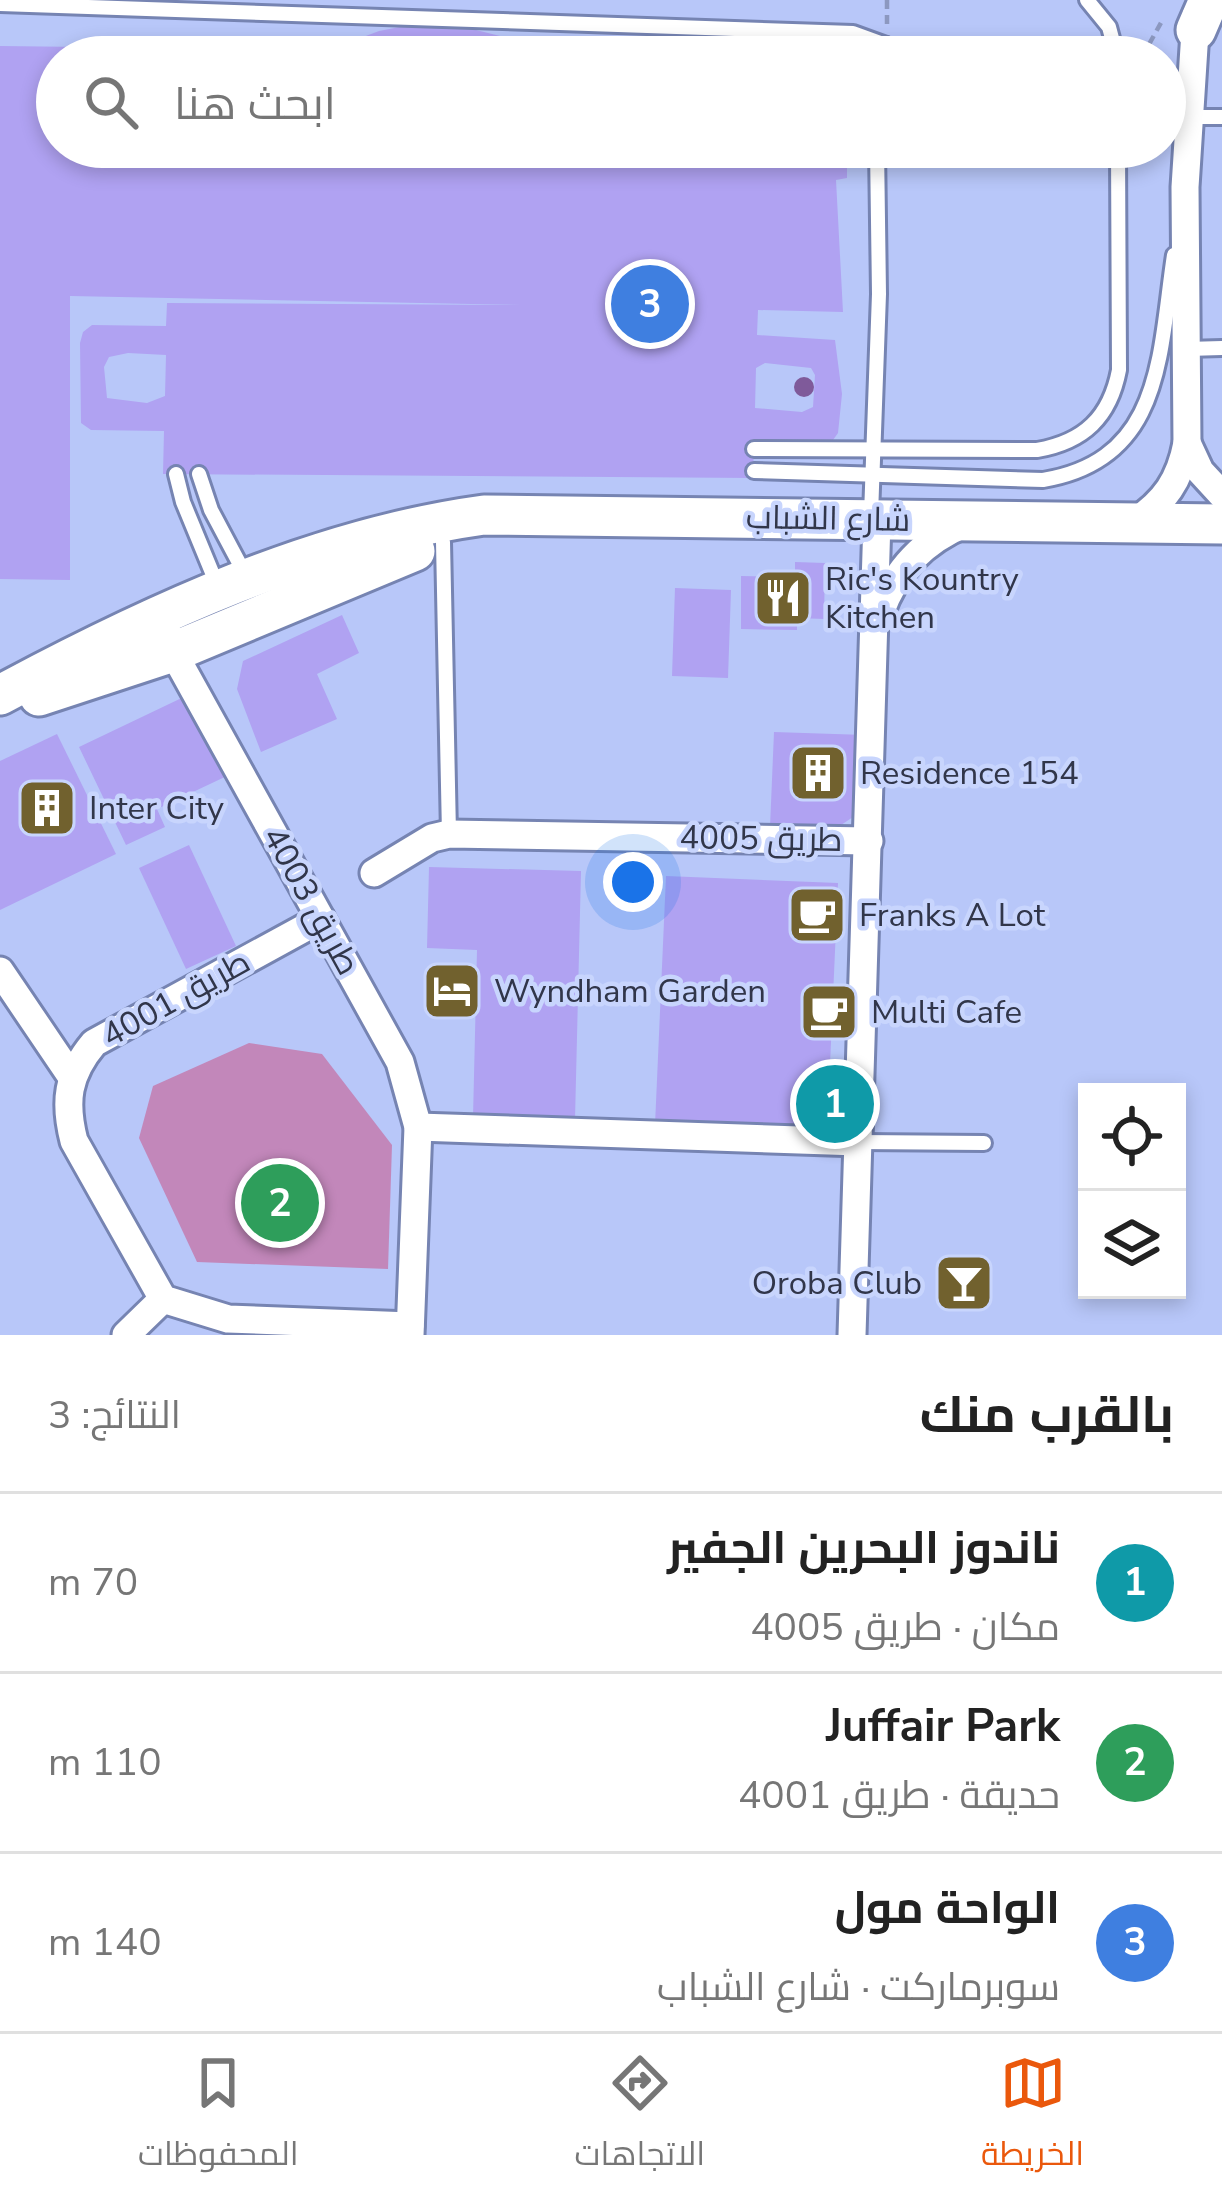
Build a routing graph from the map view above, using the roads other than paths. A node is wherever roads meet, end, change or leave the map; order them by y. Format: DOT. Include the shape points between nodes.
graph roads {
  1 [pos="1087,0"];
  2 [pos="0,4"];
  3 [pos="1191,12"];
  4 [pos="859,36"];
  5 [pos="1109,36"];
  6 [pos="1189,117"];
  7 [pos="1222,117"];
  8 [pos="877,168"];
  9 [pos="1118,168"];
  10 [pos="1185,187"];
  11 [pos="1187,349"];
  12 [pos="1222,349"];
  13 [pos="1187,443"];
  14 [pos="754,448"];
  15 [pos="871,448"];
  16 [pos="754,471"];
  17 [pos="176,474"];
  18 [pos="199,474"];
  19 [pos="869,474"];
  20 [pos="1222,495"];
  21 [pos="524,516"];
  22 [pos="874,520"];
  23 [pos="972,520"];
  24 [pos="1133,523"];
  25 [pos="1222,524"];
  26 [pos="443,542"];
  27 [pos="234,586"];
  28 [pos="170,633"];
  29 [pos="873,640"];
  30 [pos="0,695"];
  31 [pos="0,709"];
  32 [pos="449,834"];
  33 [pos="869,841"];
  34 [pos="374,873"];
  35 [pos="321,919"];
  36 [pos="0,971"];
  37 [pos="71,1076"];
  38 [pos="418,1127"];
  39 [pos="859,1142"];
  40 [pos="983,1143"];
  41 [pos="163,1299"];
  42 [pos="228,1327"];
  43 [pos="410,1330"];
  44 [pos="126,1335"];
  45 [pos="852,1335"];
  1 -- 5 [label="lane"];
  2 -- 4 [label="lane"];
  3 -- 6 [label="street"];
  6 -- 7 [label="lane"];
  6 -- 10 [label="street"];
  8 -- 15 [label="lane"];
  9 -- 15 [label="lane" via="1119,370 1094,426 1037,450"];
  10 -- 11 [label="street"];
  10 -- 19 [label="lane" via="1150,398 1117,448 1082,470 1042,480"];
  11 -- 12 [label="lane"];
  11 -- 13 [label="street"];
  13 -- 20 [label="street"];
  13 -- 24 [label="street" via="1171,490"];
  14 -- 15 [label="lane"];
  15 -- 19 [label="lane"];
  16 -- 19 [label="lane"];
  17 -- 27 [label="lane" via="183,502"];
  18 -- 27 [label="lane"];
  19 -- 22 [label="lane"];
  21 -- 22 [label="street, شارع الشباب"];
  21 -- 26 [label="street, شارع الشباب"];
  21 -- 27 [label="street, شارع الشباب" via="484,515 381,535"];
  22 -- 23 [label="street, شارع الشباب"];
  22 -- 29 [label="street, طريق 4005"];
  23 -- 24 [label="street, شارع الشباب"];
  23 -- 29 [label="street, طريق 4005" via="942,533 905,566"];
  24 -- 25 [label="street, شارع الشباب"];
  26 -- 28 [label="street, شارع الشباب"];
  26 -- 32 [label="lane"];
  27 -- 28 [label="street, شارع الشباب"];
  28 -- 30 [label="street, شارع الشباب" via="98,644"];
  28 -- 31 [label="street, شارع الشباب"];
  28 -- 35 [label="street, طريق 4003"];
  29 -- 33 [label="street, طريق 4005"];
  32 -- 33 [label="street, طريق 4005"];
  32 -- 34 [label="street, طريق 4005"];
  33 -- 39 [label="street, طريق 4005"];
  35 -- 37 [label="street, طريق 4001" via="94,1043"];
  35 -- 38 [label="street, طريق 4003" via="400,1062"];
  36 -- 37 [label="street"];
  37 -- 41 [label="street, طريق 4001" via="74,1142"];
  38 -- 39 [label="street"];
  38 -- 43 [label="street, طريق 4003"];
  39 -- 40 [label="lane"];
  39 -- 45 [label="street, طريق 4005"];
  41 -- 42 [label="street"];
  41 -- 44 [label="street"];
  42 -- 43 [label="street"];
}
